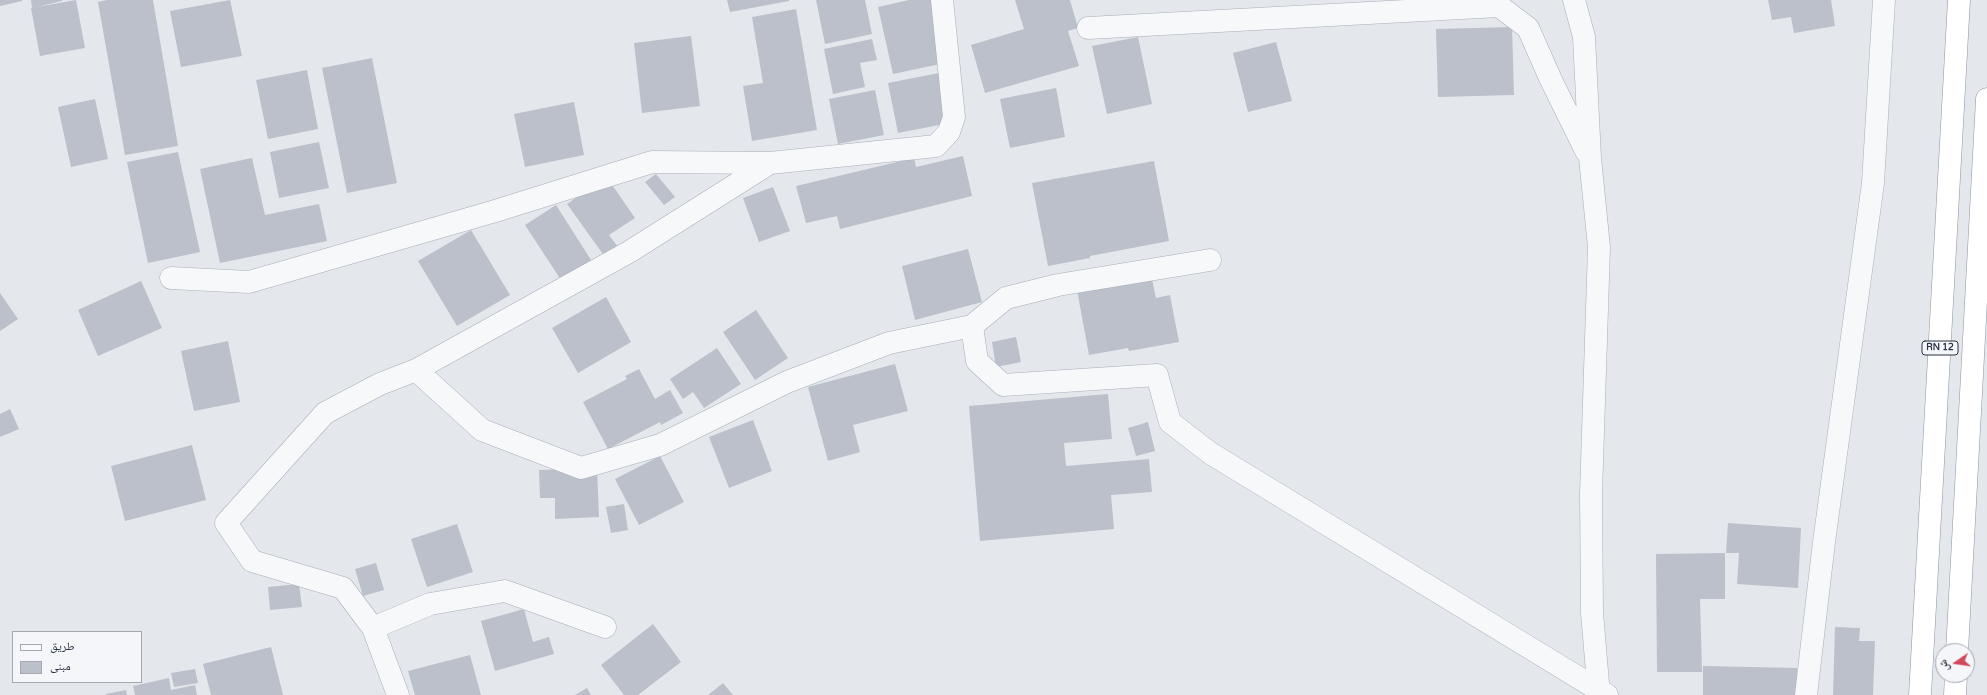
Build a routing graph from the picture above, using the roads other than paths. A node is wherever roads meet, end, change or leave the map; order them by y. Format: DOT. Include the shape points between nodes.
graph roads {
  1 [pos="942,0"];
  2 [pos="1574,0"];
  3 [pos="1884,0"];
  4 [pos="1959,0"];
  5 [pos="1088,28"];
  6 [pos="1987,99"];
  7 [pos="1590,158"];
  8 [pos="770,163"];
  9 [pos="1210,260"];
  10 [pos="172,278"];
  11 [pos="972,326"];
  12 [pos="416,370"];
  13 [pos="604,627"];
  14 [pos="373,628"];
  15 [pos="1957,643"];
  16 [pos="1956,683"];
  17 [pos="1601,693"];
  18 [pos="398,695"];
  19 [pos="1806,695"];
  20 [pos="1920,695"];
  21 [pos="1955,695"];
  1 -- 8 [label="street" via="954,116 950,132 936,146"];
  2 -- 7 [label="street" via="1584,37"];
  3 -- 19 [label="street" via="1873,183 1824,542"];
  4 -- 20 [label="highway, RN 12"];
  5 -- 7 [label="street" via="1499,6 1528,28"];
  6 -- 15 [label="highway"];
  7 -- 17 [label="street" via="1598,247 1592,613"];
  8 -- 10 [label="street" via="652,162 492,212 249,282"];
  8 -- 12 [label="street" via="629,252"];
  9 -- 11 [label="street" via="1058,285 1006,298"];
  11 -- 12 [label="street" via="890,343 787,382 660,445 581,468 482,430"];
  11 -- 17 [label="street" via="978,361 1003,385 1157,375 1170,422 1210,453"];
  12 -- 14 [label="street" via="380,384 325,413 226,523 252,561 343,588"];
  13 -- 14 [label="street" via="504,591 430,604"];
  14 -- 18 [label="street"];
  16 -- 21 [label="highway"];
}
